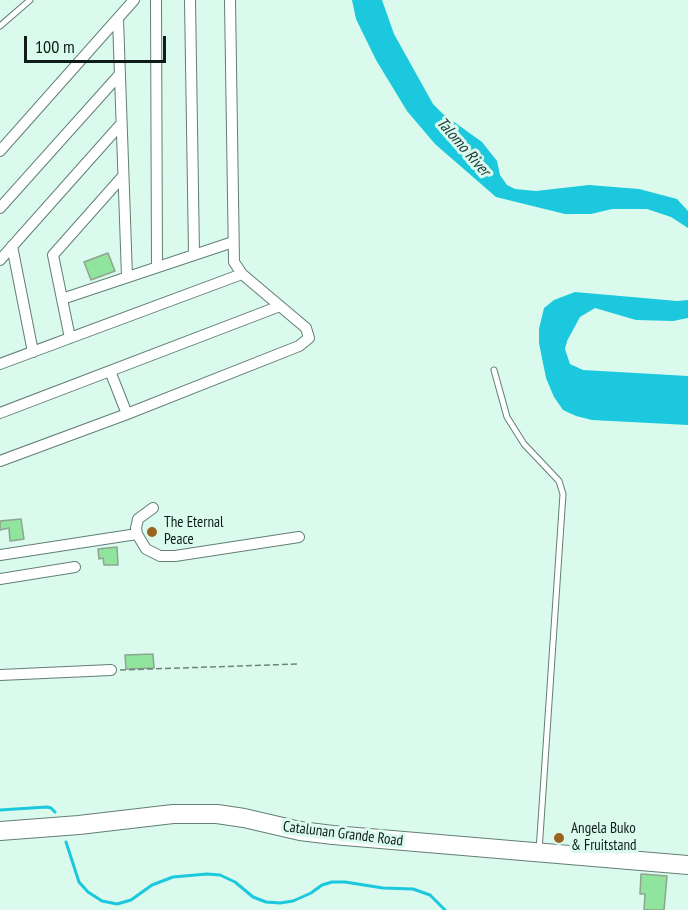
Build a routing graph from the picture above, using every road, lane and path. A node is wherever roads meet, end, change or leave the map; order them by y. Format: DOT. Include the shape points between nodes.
graph roads {
  1 [pos="30,0"];
  2 [pos="134,0"];
  3 [pos="156,0"];
  4 [pos="190,0"];
  5 [pos="230,0"];
  6 [pos="118,19"];
  7 [pos="0,26"];
  8 [pos="120,74"];
  9 [pos="121,124"];
  10 [pos="0,151"];
  11 [pos="123,176"];
  12 [pos="0,208"];
  13 [pos="233,242"];
  14 [pos="12,246"];
  15 [pos="194,254"];
  16 [pos="0,260"];
  17 [pos="157,267"];
  18 [pos="242,274"];
  19 [pos="127,277"];
  20 [pos="62,299"];
  21 [pos="280,306"];
  22 [pos="70,338"];
  23 [pos="33,352"];
  24 [pos="0,364"];
  25 [pos="494,370"];
  26 [pos="110,371"];
  27 [pos="0,413"];
  28 [pos="127,414"];
  29 [pos="0,460"];
  30 [pos="153,508"];
  31 [pos="137,534"];
  32 [pos="298,537"];
  33 [pos="0,555"];
  34 [pos="75,567"];
  35 [pos="0,579"];
  36 [pos="299,664"];
  37 [pos="111,670"];
  38 [pos="0,675"];
  39 [pos="0,831"];
  40 [pos="539,852"];
  41 [pos="688,865"];
  1 -- 7 [label="lane"];
  2 -- 6 [label="street"];
  3 -- 17 [label="street"];
  4 -- 15 [label="street"];
  5 -- 13 [label="street"];
  6 -- 8 [label="street"];
  6 -- 10 [label="street"];
  8 -- 9 [label="street"];
  8 -- 12 [label="street"];
  9 -- 11 [label="street"];
  9 -- 14 [label="street"];
  11 -- 19 [label="street"];
  11 -- 20 [label="street" via="53,255"];
  13 -- 15 [label="street"];
  13 -- 18 [label="street" via="234,262"];
  14 -- 16 [label="street"];
  14 -- 23 [label="street"];
  15 -- 17 [label="street"];
  17 -- 19 [label="street"];
  18 -- 21 [label="street"];
  18 -- 22 [label="street"];
  19 -- 20 [label="street"];
  20 -- 22 [label="street"];
  21 -- 26 [label="street"];
  21 -- 28 [label="street" via="308,331 309,338 304,344"];
  22 -- 23 [label="street"];
  23 -- 24 [label="street"];
  25 -- 40 [label="lane" via="507,417 524,444 559,481 563,494"];
  26 -- 27 [label="street"];
  26 -- 28 [label="street"];
  28 -- 29 [label="street"];
  30 -- 31 [label="street" via="138,519"];
  31 -- 32 [label="street" via="146,549 166,556"];
  31 -- 33 [label="street"];
  34 -- 35 [label="street"];
  36 -- 37 [label="path"];
  37 -- 38 [label="street"];
  39 -- 40 [label="main road, Catalunan Grande Road" via="211,813 325,834"];
  40 -- 41 [label="main road, Catalunan Grande Road"];
}
